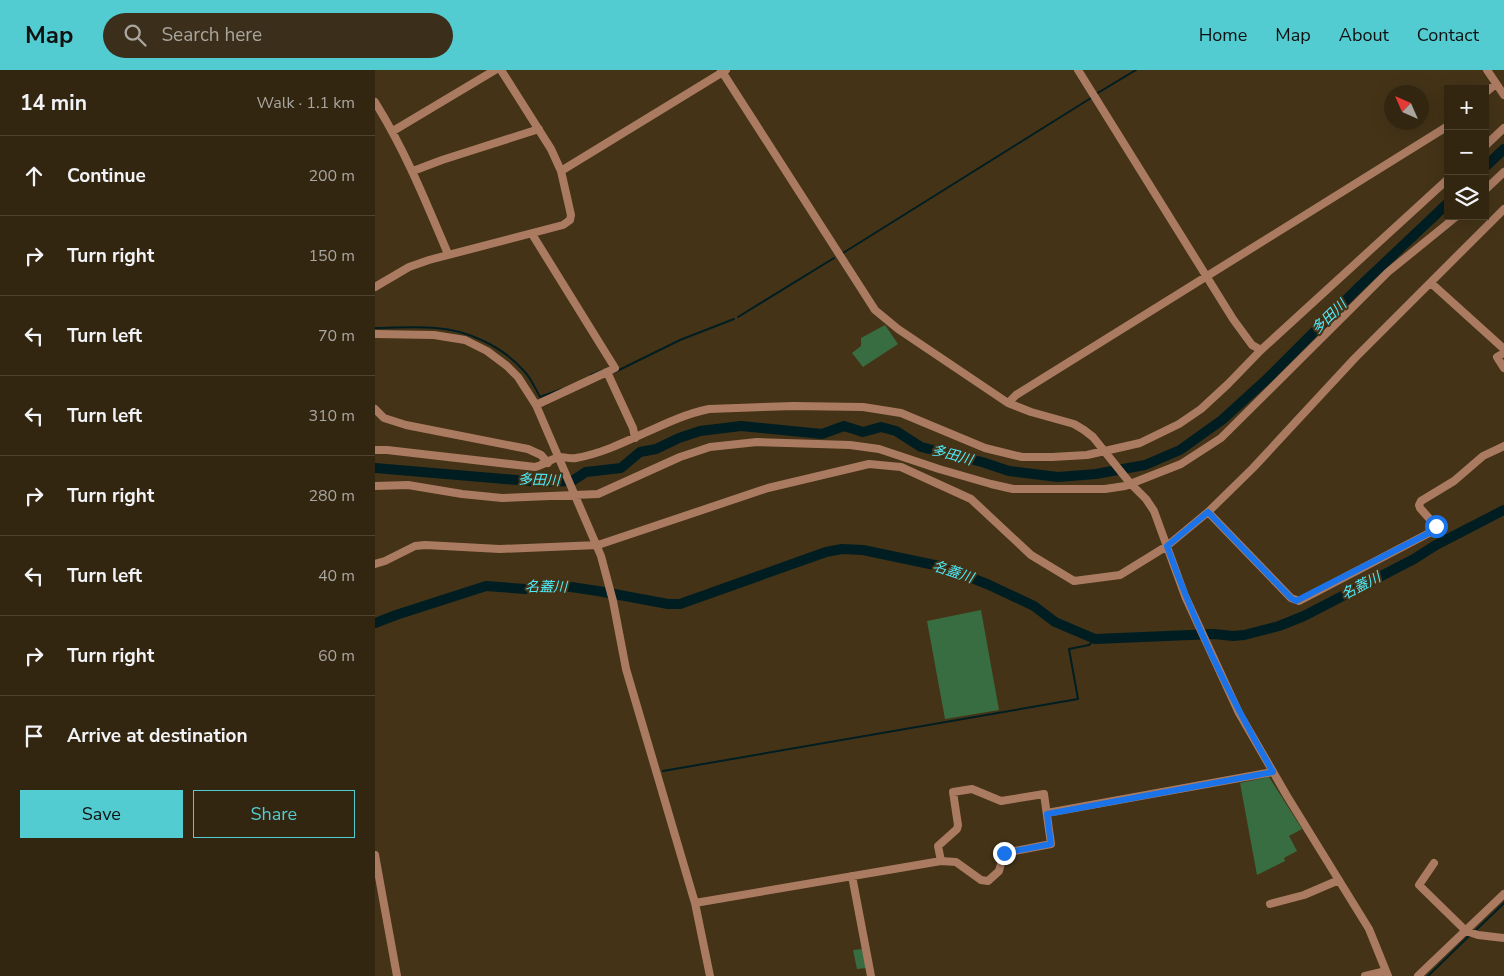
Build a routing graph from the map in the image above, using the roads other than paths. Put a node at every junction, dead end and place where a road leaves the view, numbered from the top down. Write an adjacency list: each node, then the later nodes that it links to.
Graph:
1 (495, 70): 13 (street)
2 (501, 70): 12 (street)
3 (1078, 70): 24 (street)
4 (1487, 70): 6 (street)
5 (723, 71): 16 (street); 33 (street)
6 (1496, 84): 7 (street); 8 (street)
7 (1489, 90)
8 (1504, 95)
9 (375, 102): 13 (street)
10 (1444, 128): 24 (street)
11 (1504, 128): 14 (street)
12 (539, 129): 15 (street); 16 (street)
13 (393, 131): 15 (street)
14 (1489, 142)
15 (413, 171): 23 (street)
16 (561, 171): 22 (street)
17 (1504, 172): 19 (street)
18 (1444, 183): 29 (street)
19 (1489, 186)
20 (1504, 209): 25 (street)
21 (1452, 220): 42 (street)
22 (532, 234): 23 (street); 32 (street)
23 (448, 254): 26 (street)
24 (1206, 276): 29 (street); 33 (street)
25 (1431, 283): 28 (street); 45 (street)
26 (375, 287)
27 (375, 334): 34 (street)
28 (1504, 349)
29 (1261, 350): 39 (street)
30 (1504, 353): 31 (street)
31 (1504, 368)
32 (607, 372): 34 (street); 36 (street)
33 (1008, 403): 39 (street)
34 (537, 405): 40 (street)
35 (375, 409): 41 (street)
36 (635, 438): 39 (street); 40 (street)
37 (1504, 446): 45 (street)
38 (375, 450): 41 (street)
39 (1106, 452): 42 (street)
40 (561, 460): 41 (street); 44 (street)
41 (548, 463)
42 (1129, 481): 44 (street); 47 (street)
43 (375, 486): 44 (street)
44 (575, 492): 46 (street)
45 (1208, 512): 47 (street)
46 (598, 546): 47 (street); 48 (street); 57 (street)
47 (1167, 546): 49 (street)
48 (375, 564)
49 (1273, 772): 50 (street); 55 (street)
50 (1047, 814): 52 (street); 52 (street)
51 (375, 855): 62 (street)
52 (941, 861): 54 (street)
53 (1434, 864): 59 (street)
54 (852, 876): 57 (street); 64 (street)
55 (1339, 880): 58 (street); 61 (street)
56 (1504, 894): 59 (street)
57 (695, 903): 63 (street)
58 (1270, 904)
59 (1467, 932): 60 (street); 66 (street)
60 (1504, 938)
61 (1387, 973): 65 (street)
62 (397, 976)
63 (710, 976)
64 (871, 976)
65 (1365, 976)
66 (1418, 976)

